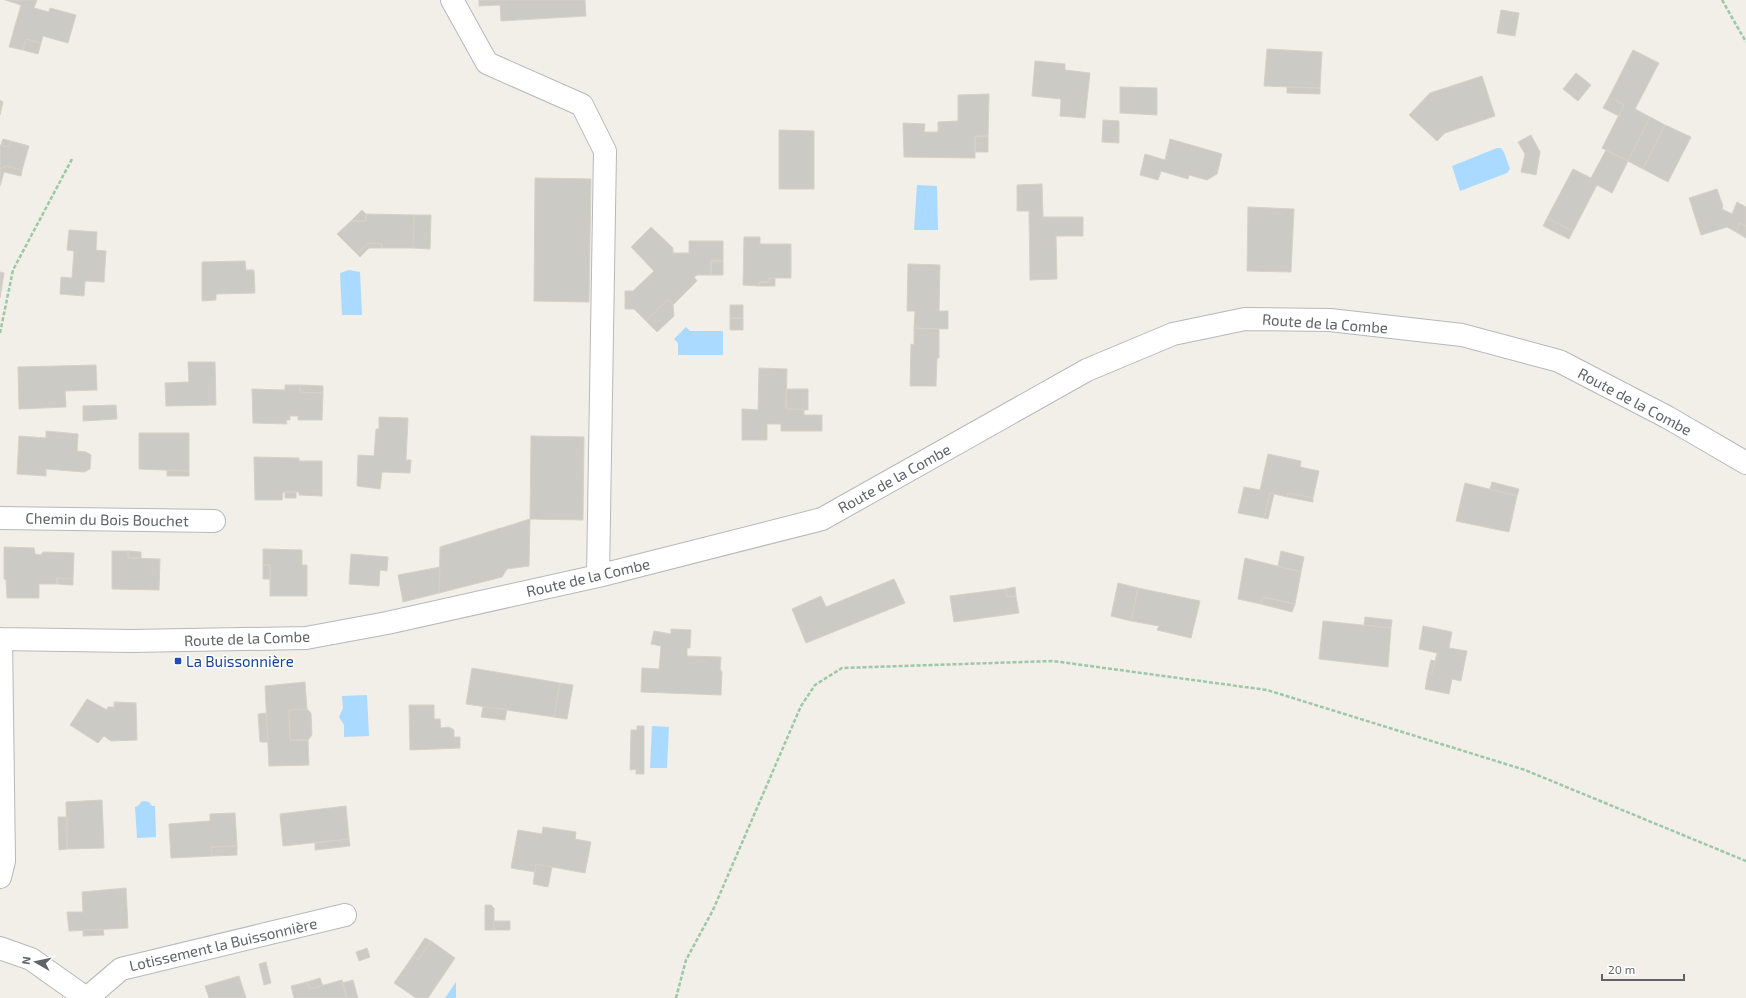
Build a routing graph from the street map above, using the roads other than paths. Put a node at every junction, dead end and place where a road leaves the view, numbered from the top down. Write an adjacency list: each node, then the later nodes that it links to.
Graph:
1 (452, 0): 5 (street)
2 (1746, 463): 5 (street, Route de la Combe)
3 (0, 518): 4 (street, Chemin du Bois Bouchet)
4 (214, 521)
5 (598, 576): 6 (street, Route de la Combe)
6 (0, 639): 7 (street)
7 (1, 797): 8 (street)
8 (0, 877)
9 (345, 915): 11 (street, Lotissement la Buissonnière)
10 (0, 948): 11 (street, Lotissement la Buissonnière)
11 (87, 998)

